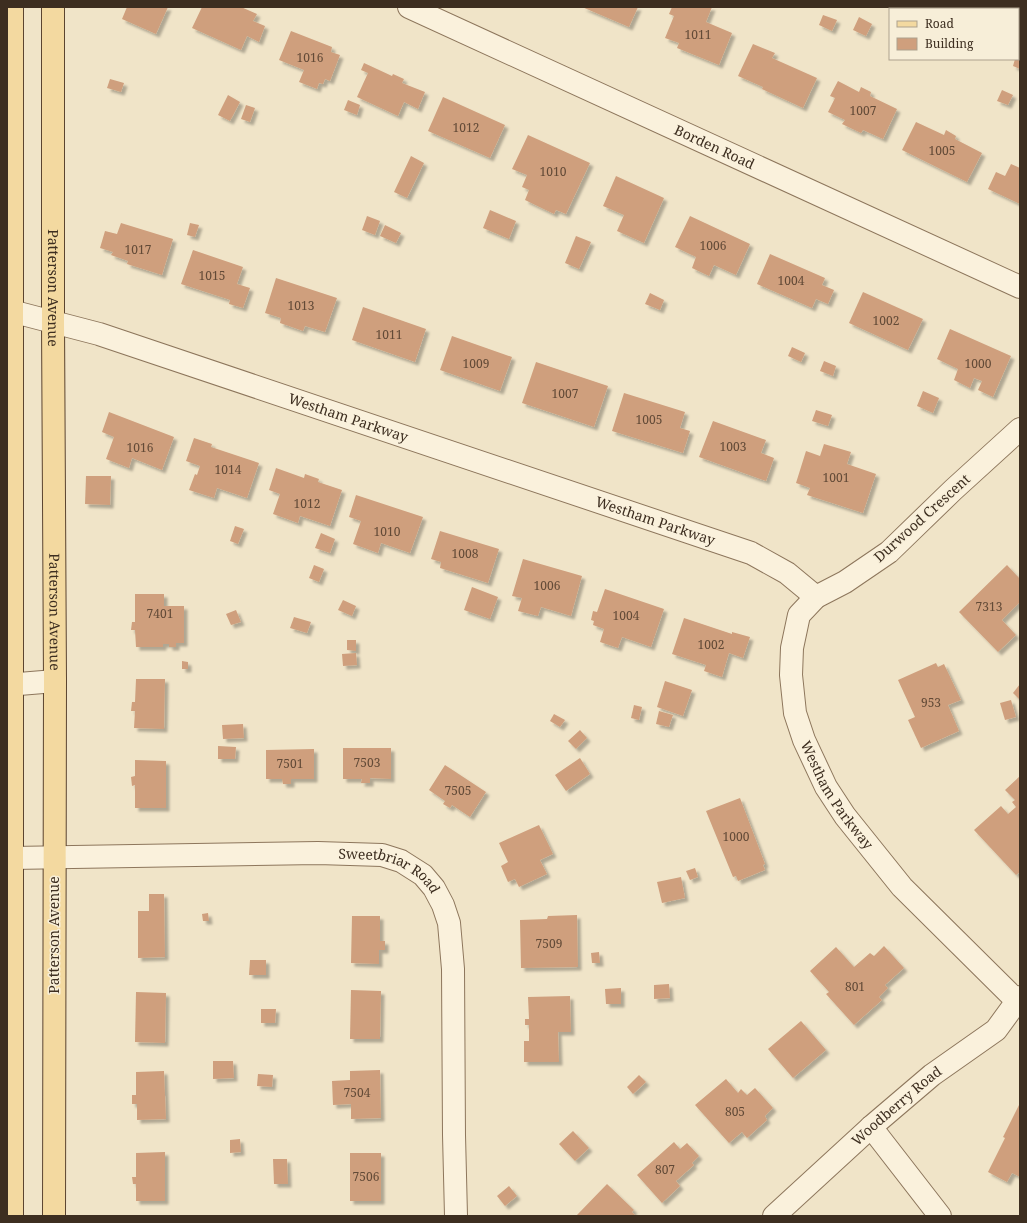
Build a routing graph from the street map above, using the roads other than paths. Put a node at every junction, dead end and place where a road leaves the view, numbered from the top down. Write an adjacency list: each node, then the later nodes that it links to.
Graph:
1 (12, 7): 5 (main road)
2 (53, 7): 6 (main road, Patterson Avenue)
3 (409, 7): 4 (street, Borden Road)
4 (1020, 286)
5 (10, 311): 6 (street, Westham Parkway); 10 (main road)
6 (53, 322): 8 (street, Westham Parkway); 9 (main road, Patterson Avenue)
7 (1020, 429): 8 (street, Durwood Crescent)
8 (816, 596): 13 (street, Westham Parkway)
9 (55, 681): 10 (street); 11 (main road, Patterson Avenue)
10 (10, 685): 12 (main road)
11 (54, 857): 12 (street, Sweetbriar Road); 16 (main road, Patterson Avenue); 17 (street, Sweetbriar Road)
12 (12, 858): 15 (main road)
13 (1019, 1001): 14 (street, Woodberry Road)
14 (871, 1127): 18 (street, Woodberry Road); 19 (street)
15 (12, 1216)
16 (54, 1216)
17 (456, 1216)
18 (774, 1216)
19 (940, 1216)

